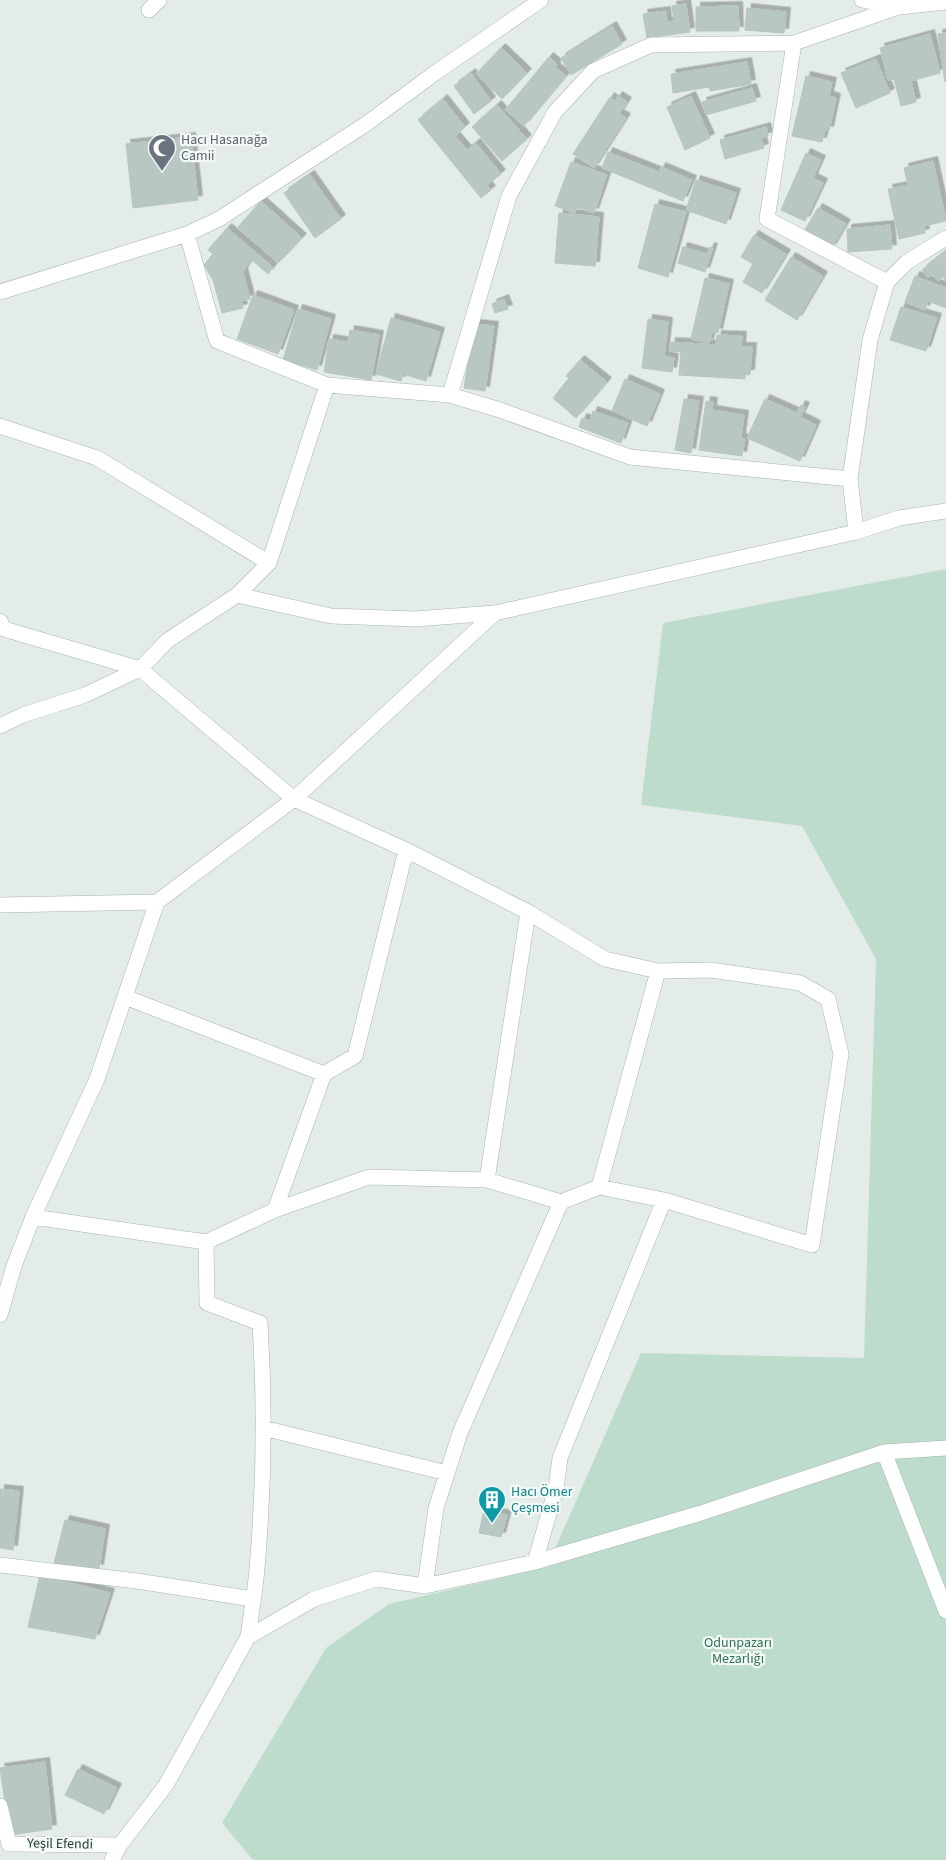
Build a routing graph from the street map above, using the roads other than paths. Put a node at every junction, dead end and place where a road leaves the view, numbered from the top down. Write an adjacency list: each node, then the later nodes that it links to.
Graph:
1 (541, 0): 6 (street)
2 (862, 0): 4 (street)
3 (946, 2): 4 (street)
4 (899, 7): 5 (street)
5 (794, 43): 8 (street); 11 (street)
6 (187, 234): 9 (street); 10 (street)
7 (946, 238): 8 (street)
8 (887, 282): 13 (street)
9 (0, 292)
10 (327, 385): 11 (street); 16 (street)
11 (450, 395): 13 (street)
12 (0, 426): 16 (street)
13 (850, 480): 15 (street)
14 (946, 511): 15 (street)
15 (856, 532): 18 (street)
16 (269, 563): 17 (street)
17 (237, 596): 18 (street); 20 (street)
18 (495, 613): 22 (street)
19 (0, 621): 20 (street)
20 (140, 669): 21 (street); 22 (street)
21 (0, 726)
22 (294, 799): 23 (street); 24 (street)
23 (406, 850): 26 (street); 29 (street)
24 (158, 902): 25 (street); 28 (street)
25 (0, 905)
26 (528, 912): 27 (street); 30 (street)
27 (658, 972): 31 (street); 32 (street)
28 (125, 997): 29 (street); 35 (street)
29 (324, 1074): 34 (street)
30 (487, 1180): 33 (street); 34 (street)
31 (599, 1187): 32 (street); 33 (street)
32 (664, 1200): 43 (street)
33 (561, 1202): 42 (street)
34 (275, 1210): 36 (street)
35 (33, 1217): 36 (street); 37 (street)
36 (206, 1242): 39 (street)
37 (7, 1266): 38 (street)
38 (0, 1316)
39 (263, 1428): 42 (street); 46 (street)
40 (946, 1448): 41 (street)
41 (884, 1452): 43 (street); 47 (street)
42 (447, 1473): 45 (street)
43 (535, 1562): 45 (street)
44 (0, 1565): 46 (street)
45 (425, 1586): 48 (street)
46 (253, 1599): 48 (street)
47 (946, 1611)
48 (248, 1637): 51 (street)
49 (0, 1806): 50 (street, Yeşil Efendi)
50 (4, 1843): 51 (street, Yeşil Efendi)
51 (120, 1845): 52 (street)
52 (112, 1860)

